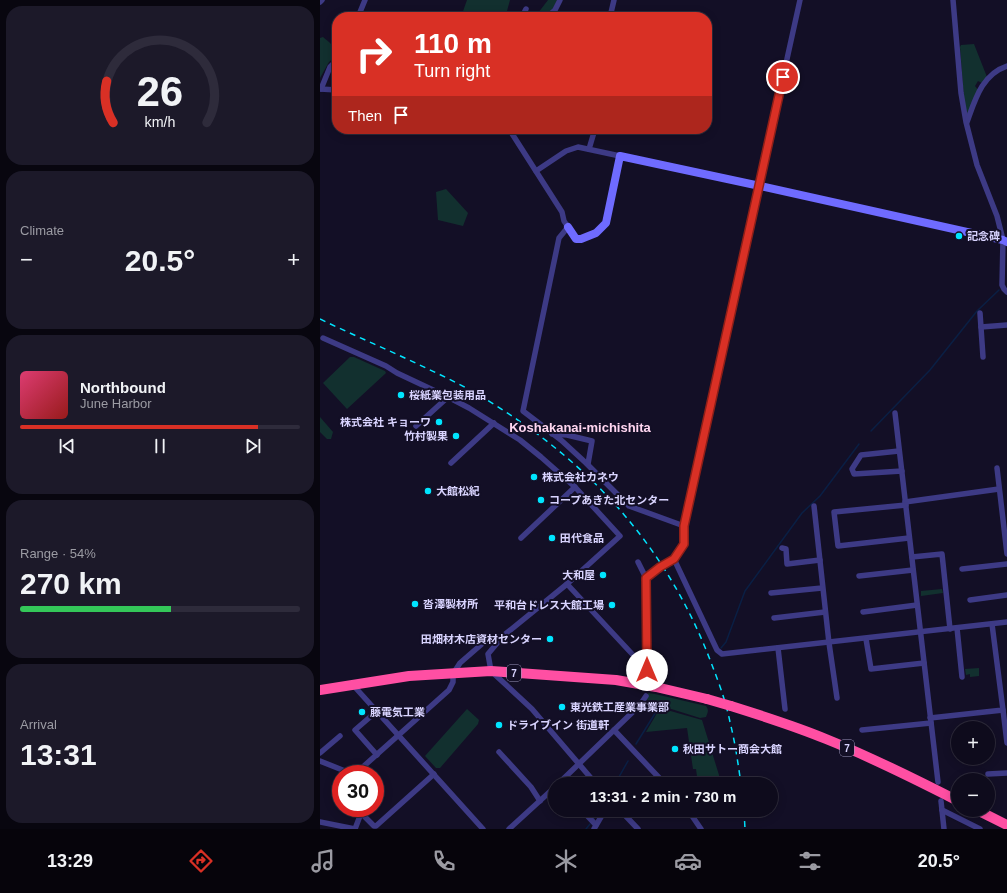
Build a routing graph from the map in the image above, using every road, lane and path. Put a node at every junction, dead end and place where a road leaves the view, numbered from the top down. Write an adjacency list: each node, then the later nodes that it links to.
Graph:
1 (365, 0): 7 (street)
2 (560, 0): 9 (street)
3 (614, 0): 10 (street)
4 (800, 0): 21 (street)
5 (953, 0): 15 (street)
6 (526, 9): 8 (street)
7 (360, 12)
8 (524, 12)
9 (553, 12)
10 (611, 12)
11 (332, 65): 13 (street)
12 (1007, 66): 15 (street)
13 (320, 89): 14 (street)
14 (332, 90)
15 (966, 122): 23 (street)
16 (512, 134): 20 (street)
17 (594, 134): 18 (street)
18 (589, 149): 19 (street); 20 (street)
19 (620, 156): 21 (street); 22 (street)
20 (536, 171): 22 (street)
21 (760, 186): 23 (street); 45 (street)
22 (568, 227): 35 (street)
23 (1005, 241): 24 (street)
24 (1005, 283): 25 (street)
25 (1007, 292)
26 (980, 314): 28 (street)
27 (1007, 325): 28 (street)
28 (981, 327): 30 (street)
29 (323, 338): 31 (street)
30 (983, 358)
31 (448, 397): 33 (street); 34 (street)
32 (895, 413): 36 (street)
33 (494, 423): 37 (street); 41 (street)
34 (416, 426)
35 (552, 434): 38 (street); 38 (street)
36 (899, 451): 40 (street); 40 (street)
37 (451, 463)
38 (588, 464): 45 (street)
39 (997, 468): 42 (street)
40 (902, 471): 43 (street)
41 (575, 487): 46 (street); 59 (street)
42 (999, 489): 43 (street); 49 (street)
43 (905, 504): 47 (street); 47 (street)
44 (814, 506): 52 (street)
45 (684, 526): 51 (street)
46 (521, 538)
47 (909, 538): 50 (street)
48 (782, 548): 52 (street)
49 (1007, 554)
50 (912, 557): 56 (street); 71 (street)
51 (674, 559): 58 (street); 76 (street)
52 (820, 560): 60 (street)
53 (638, 562): 58 (street)
54 (1007, 564): 55 (street)
55 (962, 569)
56 (913, 570): 57 (street); 64 (street)
57 (859, 576)
58 (646, 578): 59 (street)
59 (567, 584): 73 (street)
60 (822, 588): 61 (street); 65 (street)
61 (771, 593)
62 (1007, 595): 63 (street)
63 (970, 600)
64 (917, 605): 66 (street); 72 (street)
65 (825, 612): 67 (street); 75 (street)
66 (863, 612)
67 (774, 618)
68 (1007, 622): 69 (street)
69 (992, 624): 70 (street); 86 (street)
70 (957, 628): 71 (street); 80 (street)
71 (950, 629): 72 (street)
72 (921, 633): 74 (street); 77 (street)
73 (503, 636): 78 (street); 79 (street)
74 (866, 639): 75 (street); 77 (street)
75 (828, 643): 76 (street); 84 (street)
76 (778, 648): 85 (street)
77 (924, 663): 88 (street)
78 (491, 671): 79 (highway, 7); 98 (street); 109 (highway, 7, bridge)
79 (453, 674): 81 (highway, 7); 91 (street)
80 (962, 677)
81 (353, 685): 82 (highway, 7); 87 (street)
82 (320, 690)
83 (646, 696): 89 (street)
84 (836, 698)
85 (785, 709)
86 (1003, 710): 88 (street); 93 (street)
87 (377, 711): 91 (street); 96 (street)
88 (930, 721): 90 (street); 107 (street)
89 (614, 730): 98 (street); 106 (street)
90 (862, 730)
91 (399, 735): 96 (street); 102 (street)
92 (340, 736): 95 (street)
93 (1007, 743)
94 (499, 752): 110 (street)
95 (320, 753)
96 (376, 755): 100 (street)
97 (320, 761): 99 (street)
98 (580, 764): 104 (street); 105 (street)
99 (332, 765)
100 (365, 765)
101 (1007, 773): 103 (street)
102 (434, 774): 114 (street); 124 (street)
103 (995, 774)
104 (566, 777)
105 (590, 777)
106 (658, 777)
107 (938, 782)
108 (548, 794): 110 (street)
109 (951, 798)
110 (540, 801): 125 (street)
111 (941, 801): 112 (street)
112 (942, 810): 128 (street); 129 (street)
113 (359, 817): 123 (street)
114 (367, 817)
115 (587, 817): 122 (street)
116 (601, 817): 122 (street)
117 (627, 817): 126 (street)
118 (693, 817): 127 (street)
119 (991, 817): 121 (highway)
120 (320, 822): 123 (street)
121 (1007, 825)
122 (595, 827)
123 (355, 829)
124 (483, 829)
125 (509, 829)
126 (638, 829)
127 (701, 829)
128 (944, 829)
129 (980, 829)

